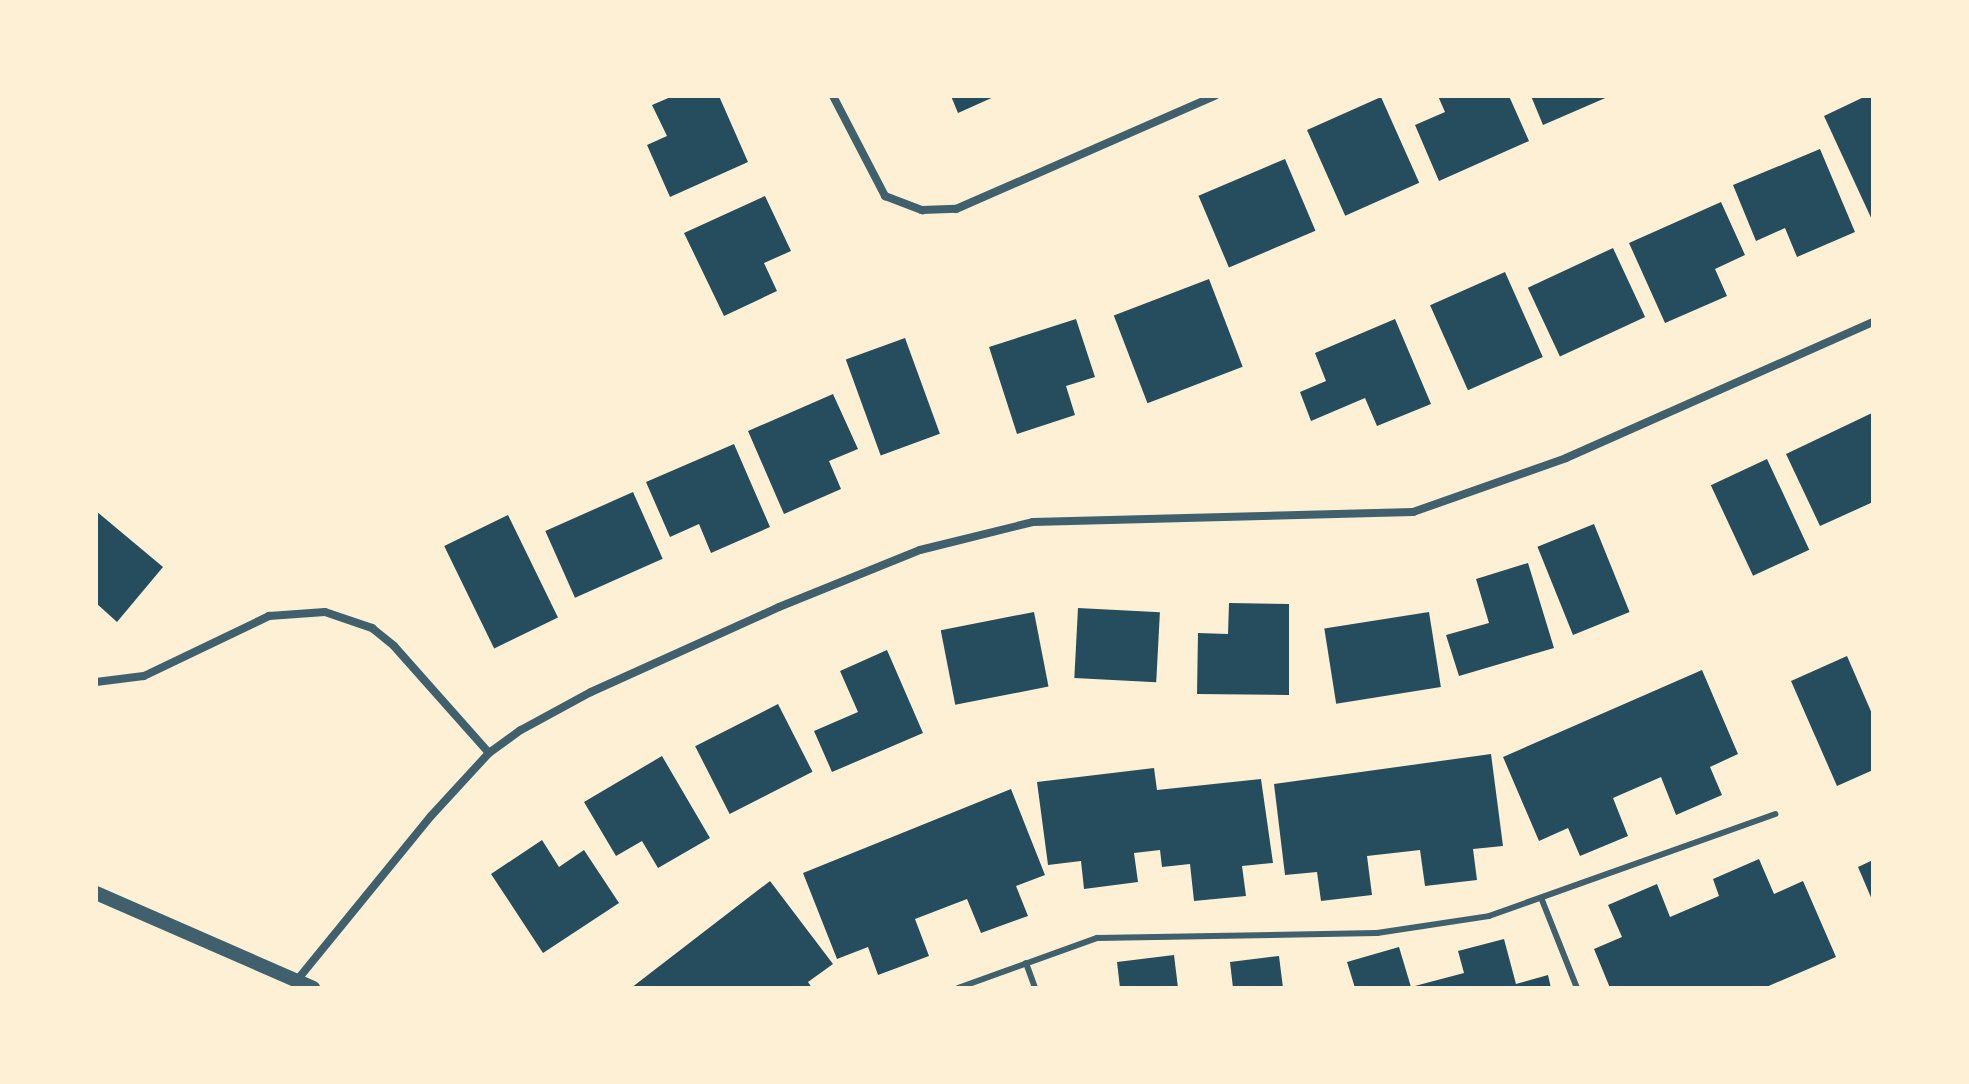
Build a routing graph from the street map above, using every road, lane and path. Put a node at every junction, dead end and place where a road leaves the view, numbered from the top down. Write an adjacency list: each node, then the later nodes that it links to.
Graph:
1 (833, 96): 2 (street)
2 (1215, 96)
3 (1873, 322): 5 (street)
4 (96, 682): 5 (street)
5 (489, 753): 10 (street)
6 (1775, 814): 8 (lane)
7 (96, 893): 10 (street)
8 (1542, 900): 9 (lane); 14 (lane)
9 (1026, 963): 12 (lane); 13 (lane)
10 (298, 979): 11 (street)
11 (313, 988)
12 (958, 988)
13 (1035, 988)
14 (1577, 988)

